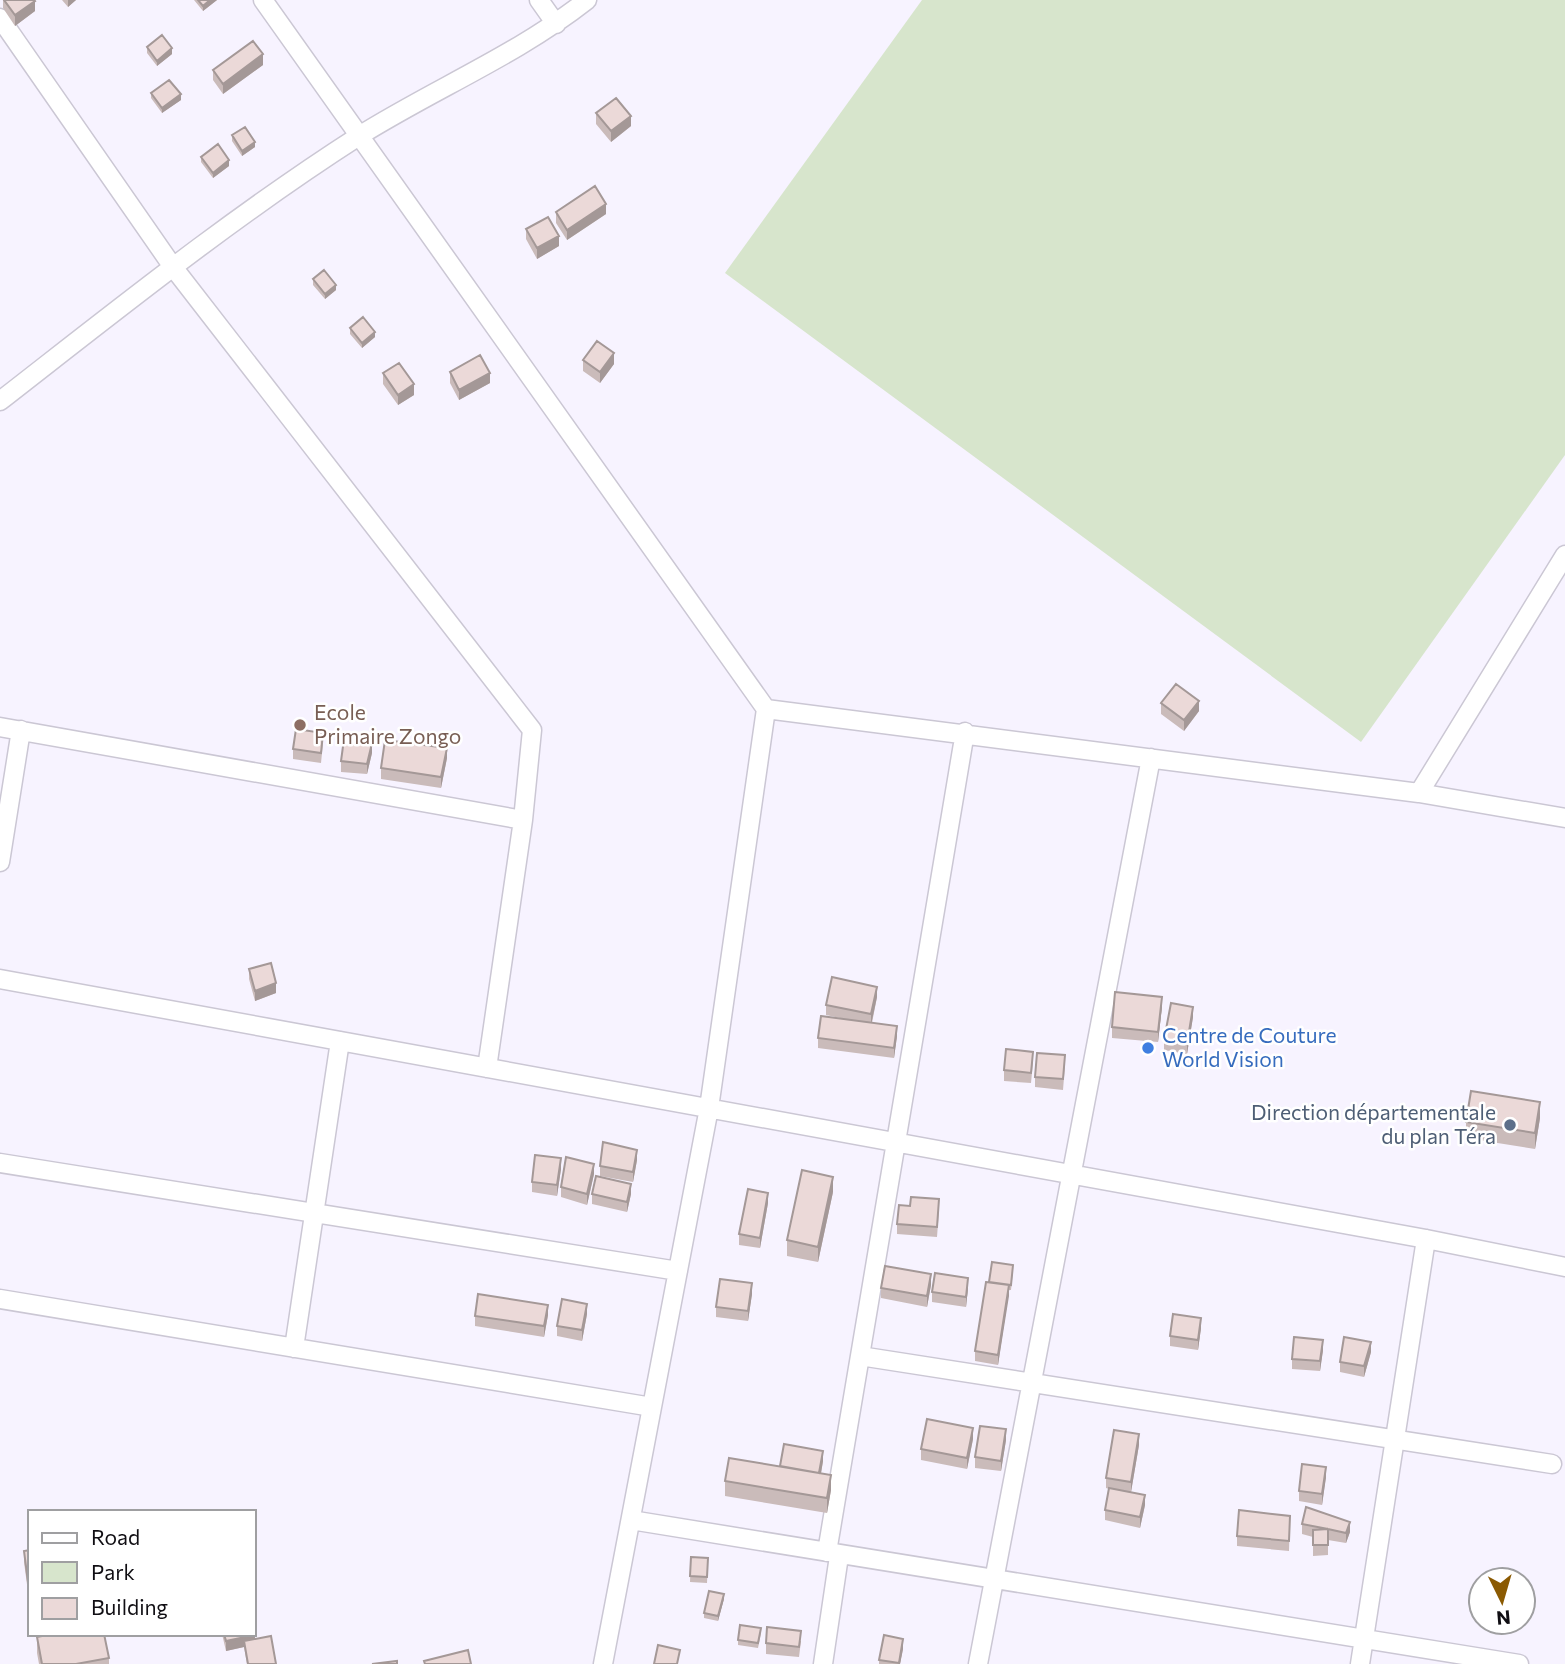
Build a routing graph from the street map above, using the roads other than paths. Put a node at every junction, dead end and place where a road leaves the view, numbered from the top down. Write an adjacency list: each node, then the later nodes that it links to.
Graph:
1 (263, 0): 6 (street)
2 (539, 0): 5 (street)
3 (587, 0): 5 (street)
4 (0, 18): 7 (street)
5 (556, 24): 6 (street)
6 (359, 136): 7 (street); 10 (street)
7 (173, 267): 8 (street); 17 (street)
8 (0, 401)
9 (1565, 555): 15 (street)
10 (766, 709): 13 (street); 22 (street)
11 (0, 727): 12 (street)
12 (21, 730): 17 (street); 18 (street)
13 (965, 732): 14 (street); 23 (street)
14 (1152, 758): 15 (street); 25 (street)
15 (1419, 793): 16 (street)
16 (1565, 818)
17 (523, 820): 21 (street)
18 (0, 862)
19 (0, 979): 20 (street)
20 (340, 1041): 21 (street); 26 (street)
21 (487, 1068): 22 (street)
22 (709, 1108): 23 (street); 29 (street)
23 (896, 1143): 25 (street); 32 (street)
24 (0, 1163): 26 (street)
25 (1071, 1174): 27 (street); 33 (street)
26 (314, 1213): 29 (street); 31 (street)
27 (1426, 1238): 28 (street); 35 (street)
28 (1565, 1267)
29 (678, 1271): 34 (street)
30 (0, 1299): 31 (street)
31 (294, 1348): 34 (street)
32 (860, 1356): 33 (street); 38 (street)
33 (1032, 1381): 35 (street); 39 (street)
34 (652, 1407): 37 (street)
35 (1395, 1440): 36 (street); 40 (street)
36 (1552, 1464)
37 (631, 1520): 38 (street); 41 (street)
38 (833, 1554): 39 (street); 42 (street)
39 (995, 1579): 40 (street); 43 (street)
40 (1364, 1639): 44 (street); 45 (street)
41 (603, 1664)
42 (823, 1664)
43 (978, 1664)
44 (1360, 1664)
45 (1520, 1664)

